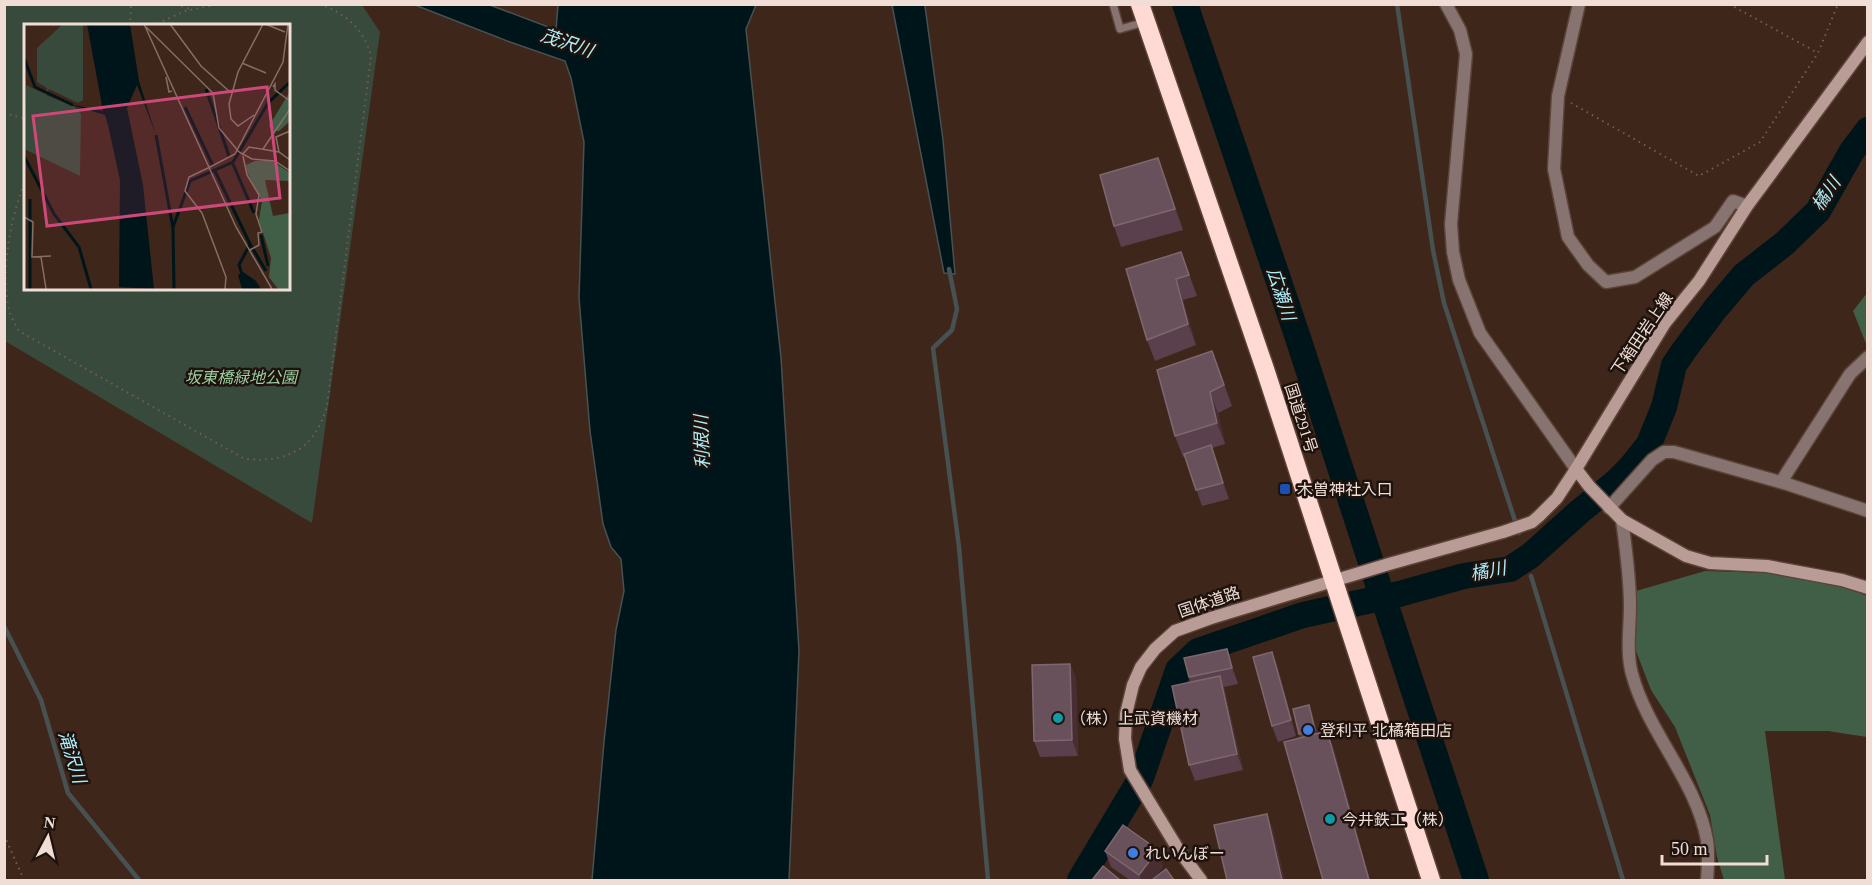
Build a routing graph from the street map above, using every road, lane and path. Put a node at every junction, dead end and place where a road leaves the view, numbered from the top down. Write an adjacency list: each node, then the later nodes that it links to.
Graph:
1 (131, 4): 12 (path)
2 (176, 4): 10 (path)
3 (219, 4): 10 (path)
4 (320, 4): 19 (path)
5 (1113, 4): 11 (lane)
6 (1446, 4): 22 (street)
7 (1579, 4): 16 (street)
8 (1729, 4): 15 (path)
9 (1838, 4): 15 (path)
10 (193, 10): 13 (path)
11 (1143, 13): 28 (highway, 国道291号)
12 (130, 24)
13 (156, 24)
14 (1868, 42): 20 (main road, 下箱田岩上線)
15 (1818, 53): 16 (path)
16 (1558, 96): 20 (street)
17 (4, 113): 18 (path)
18 (24, 118)
19 (24, 183)
20 (1747, 206): 22 (main road, 下箱田岩上線)
21 (1868, 357): 23 (street)
22 (1576, 469): 24 (main road); 28 (main road, 下箱田岩上線)
23 (1781, 482): 24 (street); 25 (street)
24 (1607, 506): 26 (main road)
25 (1868, 511)
26 (1622, 520): 27 (main road); 33 (street)
27 (1868, 588)
28 (1336, 589): 31 (main road, 国体道路); 32 (highway, 国道291号)
29 (4, 835): 30 (path)
30 (24, 880)
31 (1201, 880)
32 (1431, 880)
33 (1707, 880)

